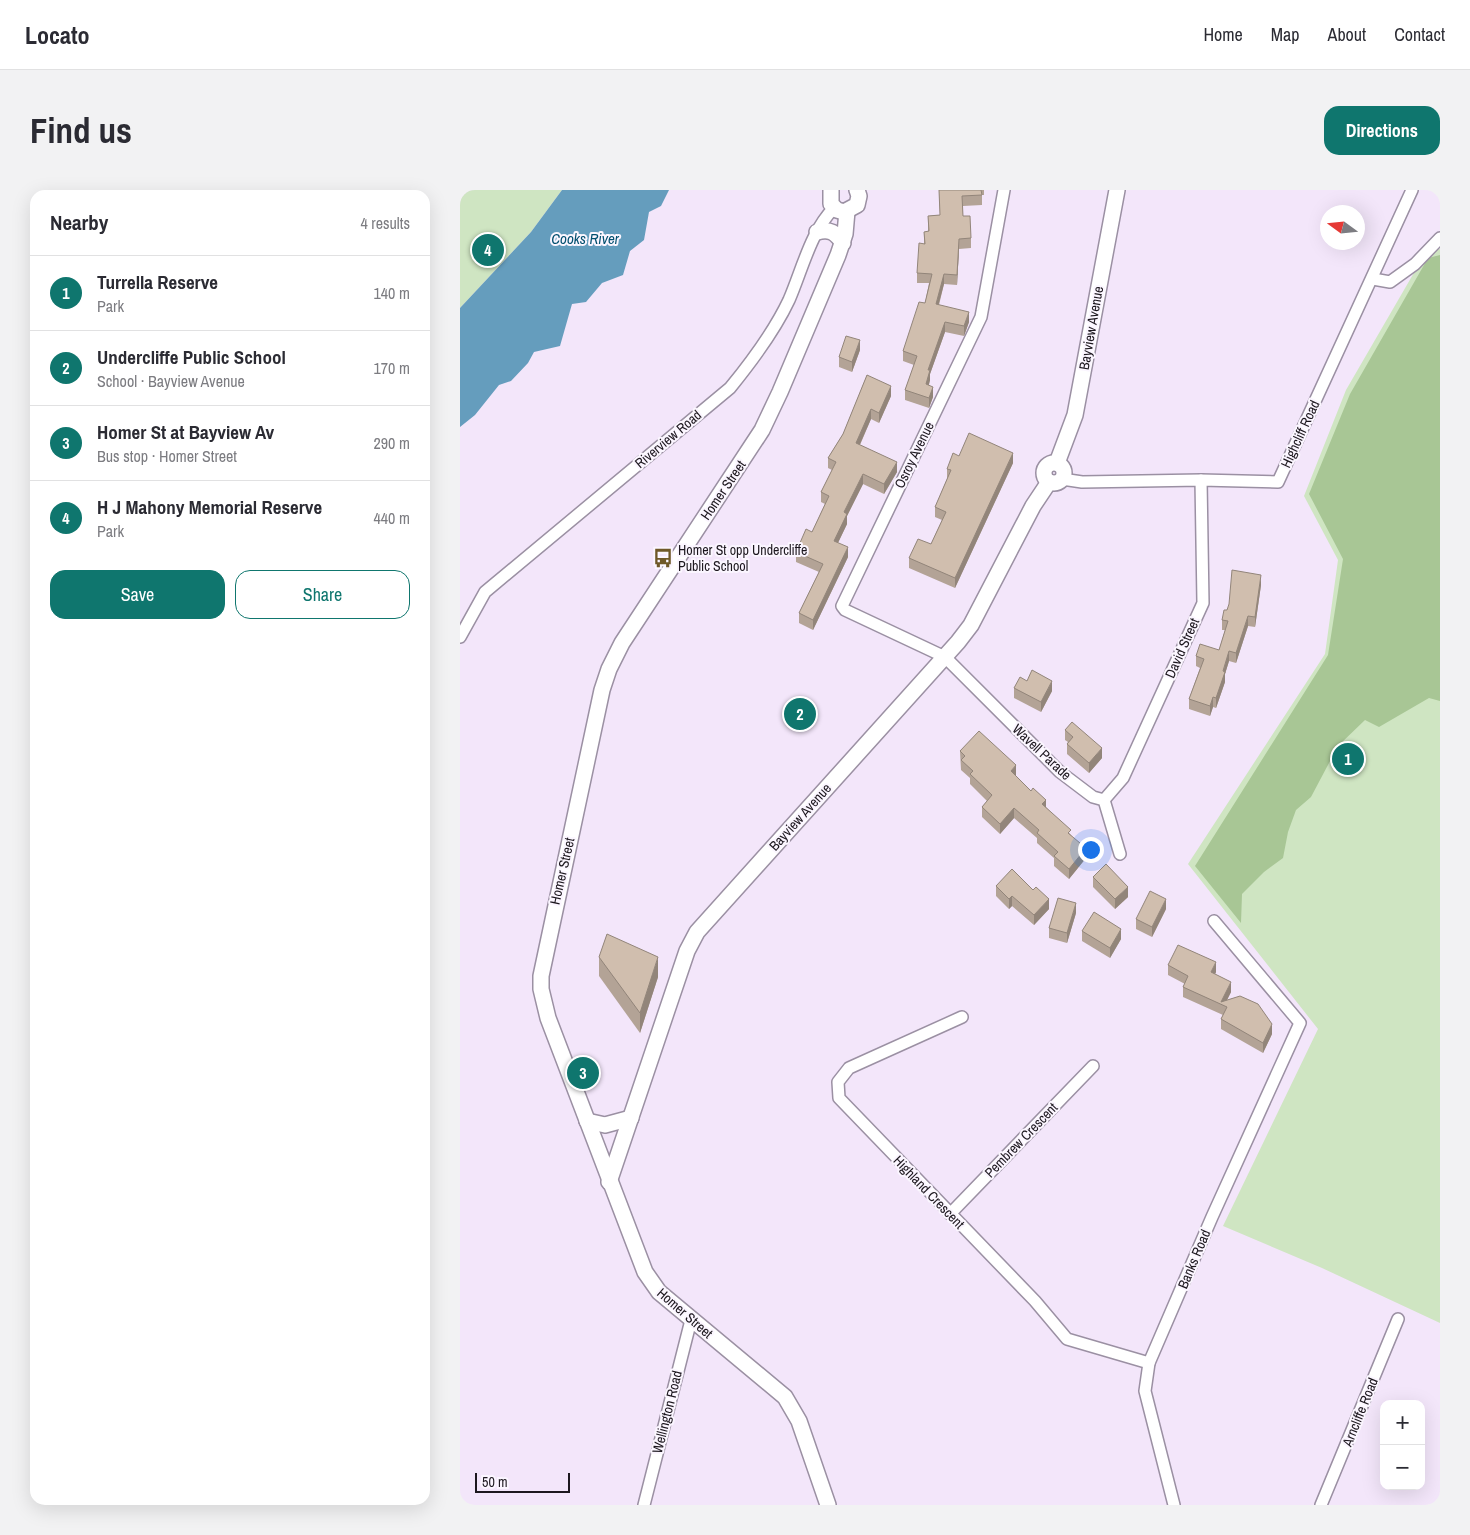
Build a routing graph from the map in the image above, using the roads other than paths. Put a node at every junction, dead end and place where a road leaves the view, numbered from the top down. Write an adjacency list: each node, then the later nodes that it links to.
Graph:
1 (830, 190): 6 (main road)
2 (858, 190): 6 (main road)
3 (1004, 190): 14 (street, Osroy Avenue)
4 (1117, 190): 11 (main road, Bayview Avenue)
5 (1412, 190): 10 (street, Highcliff Road)
6 (841, 209): 7 (street, Riverview Road); 9 (main road, Homer Street)
7 (818, 232): 9 (main road); 13 (street, Riverview Road)
8 (1440, 238): 10 (street)
9 (843, 243): 21 (main road, Homer Street)
10 (1373, 279): 12 (street, Highcliff Road)
11 (1055, 480): 12 (street, Highcliff Road); 14 (main road, Bayview Avenue)
12 (1201, 480): 15 (street, David Street)
13 (460, 637)
14 (945, 657): 15 (street, Wavell Parade); 20 (main road, Bayview Avenue)
15 (1104, 800): 16 (street)
16 (1120, 854)
17 (1214, 921): 26 (street, Banks Road)
18 (962, 1016): 23 (street, Highland Crescent)
19 (1092, 1066): 23 (street, Pembrew Crescent)
20 (631, 1118): 21 (main road); 22 (main road, Bayview Avenue)
21 (587, 1122): 22 (main road, Homer Street)
22 (609, 1182): 25 (main road, Homer Street)
23 (950, 1214): 26 (street, Highland Crescent)
24 (1398, 1319): 30 (street, Arncliffe Road)
25 (691, 1320): 27 (street, Wellington Road); 28 (main road, Homer Street)
26 (1149, 1364): 29 (street, Banks Road)
27 (644, 1505)
28 (828, 1505)
29 (1174, 1505)
30 (1321, 1505)

